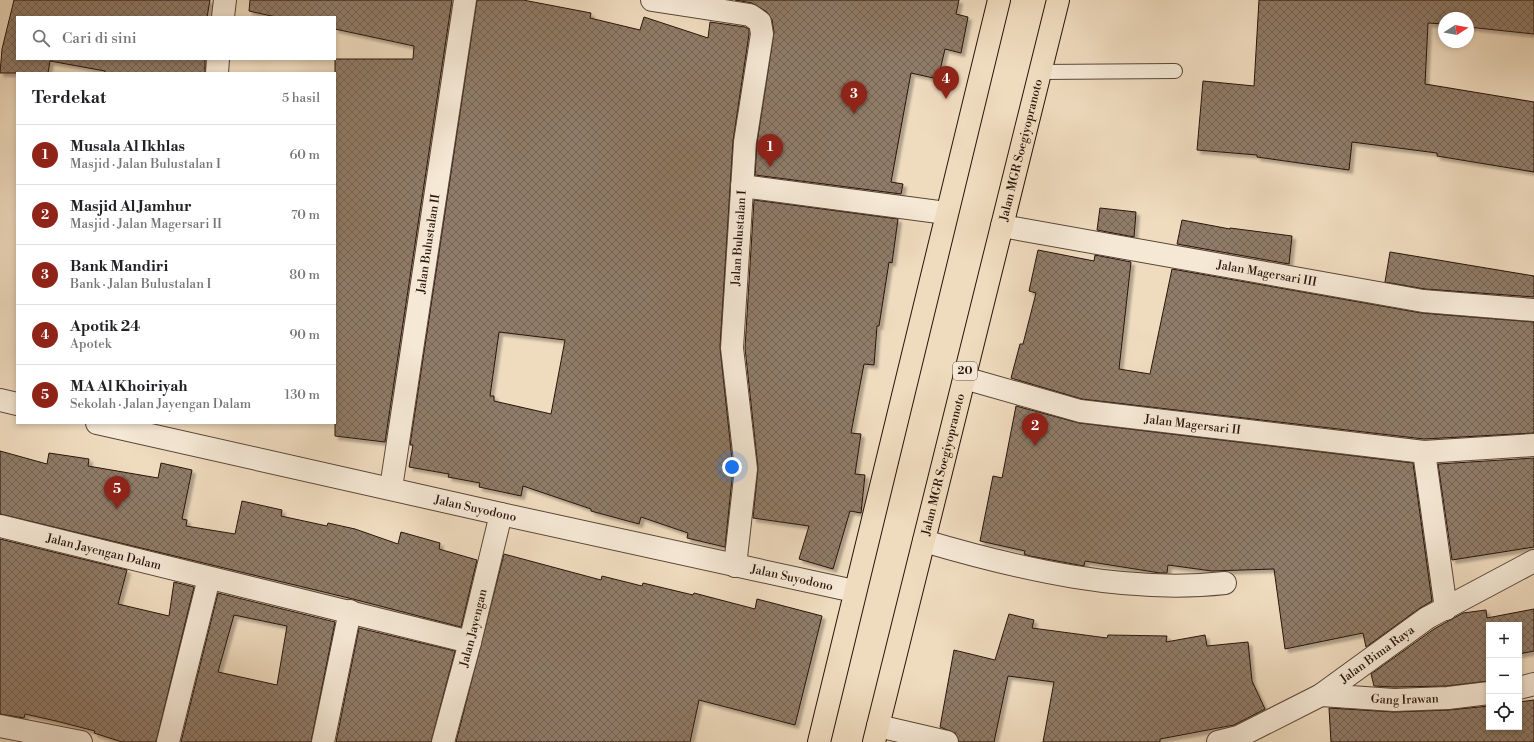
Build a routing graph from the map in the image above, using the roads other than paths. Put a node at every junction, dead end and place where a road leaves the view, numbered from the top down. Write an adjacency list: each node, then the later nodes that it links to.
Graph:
1 (225, 0): 6 (street)
2 (465, 0): 22 (street, Jalan Bulustalan II)
3 (652, 0): 11 (street, Jalan Bulustalan I)
4 (999, 0): 12 (highway)
5 (1058, 0): 10 (highway, Jalan MGR Soegiyopranoto / 20)
6 (223, 16)
7 (218, 60): 9 (street)
8 (1175, 71): 10 (lane)
9 (217, 72)
10 (1040, 72): 13 (highway, Jalan MGR Soegiyopranoto / 20)
11 (742, 186): 12 (street); 27 (street, Jalan Bulustalan I)
12 (946, 213): 30 (highway)
13 (1002, 226): 14 (street, Jalan Magersari III); 15 (highway, Jalan MGR Soegiyopranoto / 20)
14 (1534, 310)
15 (964, 378): 21 (street, Jalan Magersari II); 25 (highway, Jalan MGR Soegiyopranoto / 20)
16 (0, 400): 17 (street)
17 (16, 404)
18 (105, 424): 19 (street, Jalan Suyodono)
19 (155, 430): 22 (street, Jalan Suyodono)
20 (1534, 445): 21 (street, Jalan Magersari II)
21 (1424, 452): 31 (street)
22 (391, 488): 23 (street, Jalan Suyodono)
23 (502, 514): 27 (street, Jalan Suyodono); 33 (street, Jalan Jayengan)
24 (0, 526): 28 (street, Jalan Jayengan Dalam)
25 (924, 540): 29 (street); 39 (highway, Jalan MGR Soegiyopranoto / 20)
26 (1534, 561): 31 (street, Jalan Bima Raya)
27 (735, 566): 30 (street, Jalan Suyodono)
28 (207, 582): 32 (street, Jalan Jayengan Dalam); 42 (street)
29 (1225, 583)
30 (854, 591): 45 (highway)
31 (1446, 609): 37 (street, Jalan Bima Raya)
32 (350, 614): 33 (street, Jalan Jayengan Dalam); 43 (street)
33 (470, 642): 44 (street, Jalan Jayengan)
34 (1534, 684): 35 (street)
35 (1522, 687)
36 (1486, 693): 37 (street, Gang Irawan)
37 (1321, 695): 47 (street, Jalan Bima Raya)
38 (0, 726): 40 (street)
39 (876, 734): 46 (street)
40 (26, 736): 41 (street)
41 (81, 742)
42 (168, 742)
43 (323, 742)
44 (443, 742)
45 (819, 742)
46 (947, 742)
47 (1218, 742)

